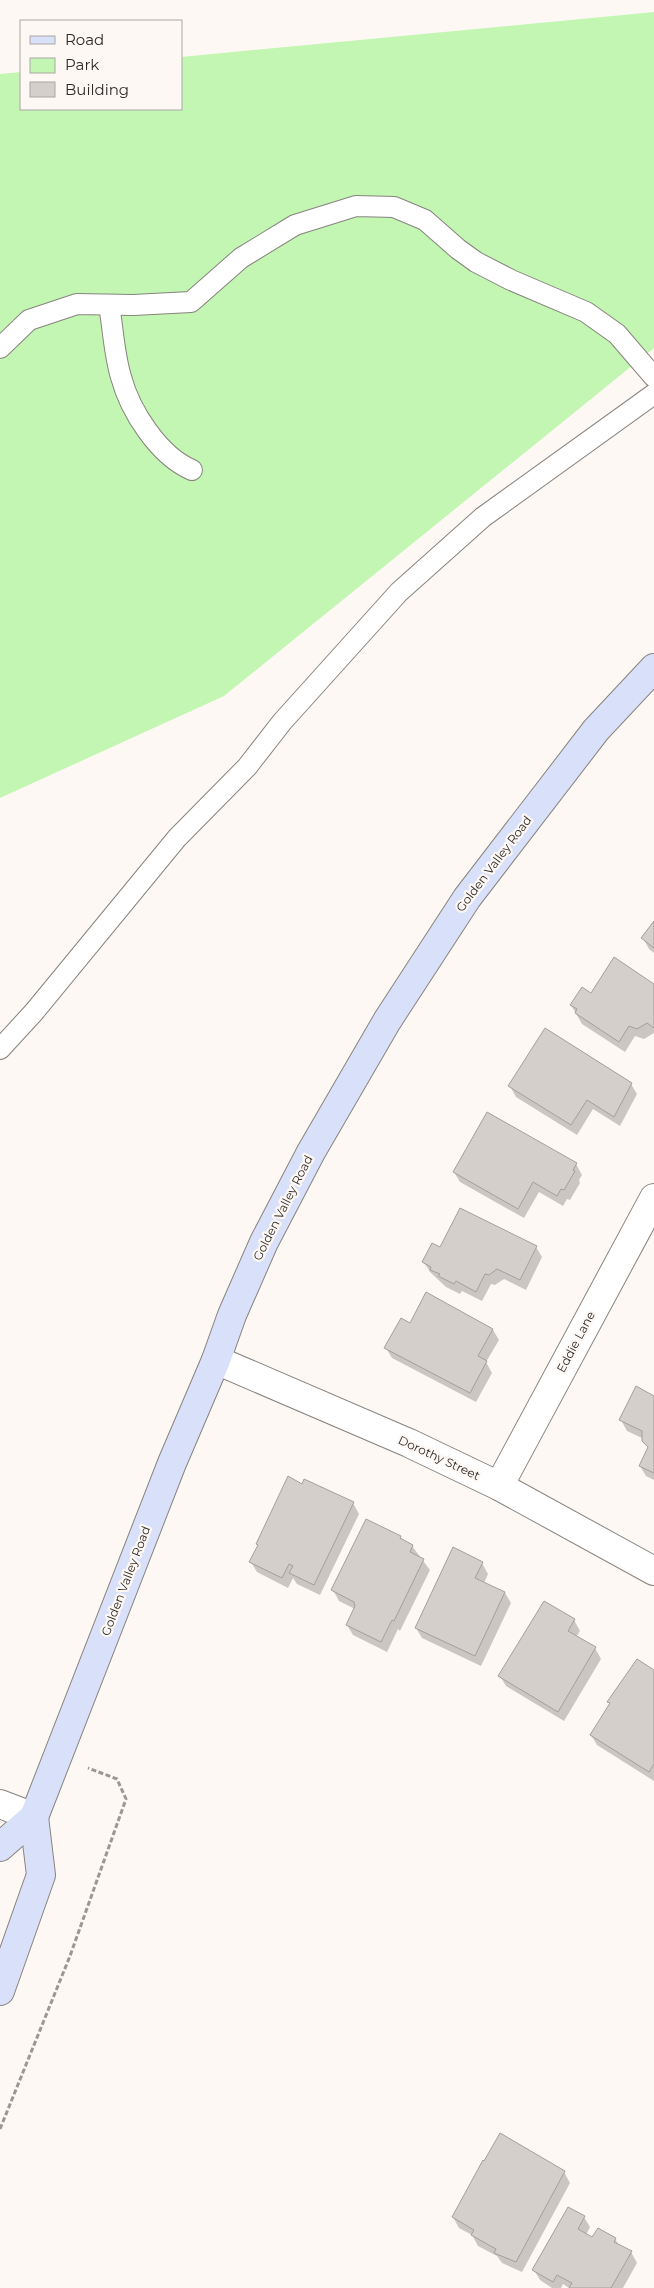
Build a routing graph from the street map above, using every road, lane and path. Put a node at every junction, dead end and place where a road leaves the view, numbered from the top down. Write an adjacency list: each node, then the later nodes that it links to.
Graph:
1 (109, 305): 2 (lane); 3 (lane); 5 (lane)
2 (0, 348)
3 (654, 377)
4 (654, 394): 7 (lane)
5 (192, 470)
6 (654, 668): 9 (main road, Golden Valley Road)
7 (0, 1049)
8 (654, 1198): 10 (street, Eddie Lane)
9 (216, 1360): 10 (street, Dorothy Street); 12 (main road, Golden Valley Road)
10 (499, 1486): 11 (street, Dorothy Street)
11 (654, 1572)
12 (58, 1756): 14 (main road, Golden Valley Road); 17 (path)
13 (0, 1804): 14 (street)
14 (34, 1817): 15 (main road, Golden Valley Road); 16 (main road, Golden Valley Road)
15 (0, 1847)
16 (0, 1991)
17 (0, 2129)

